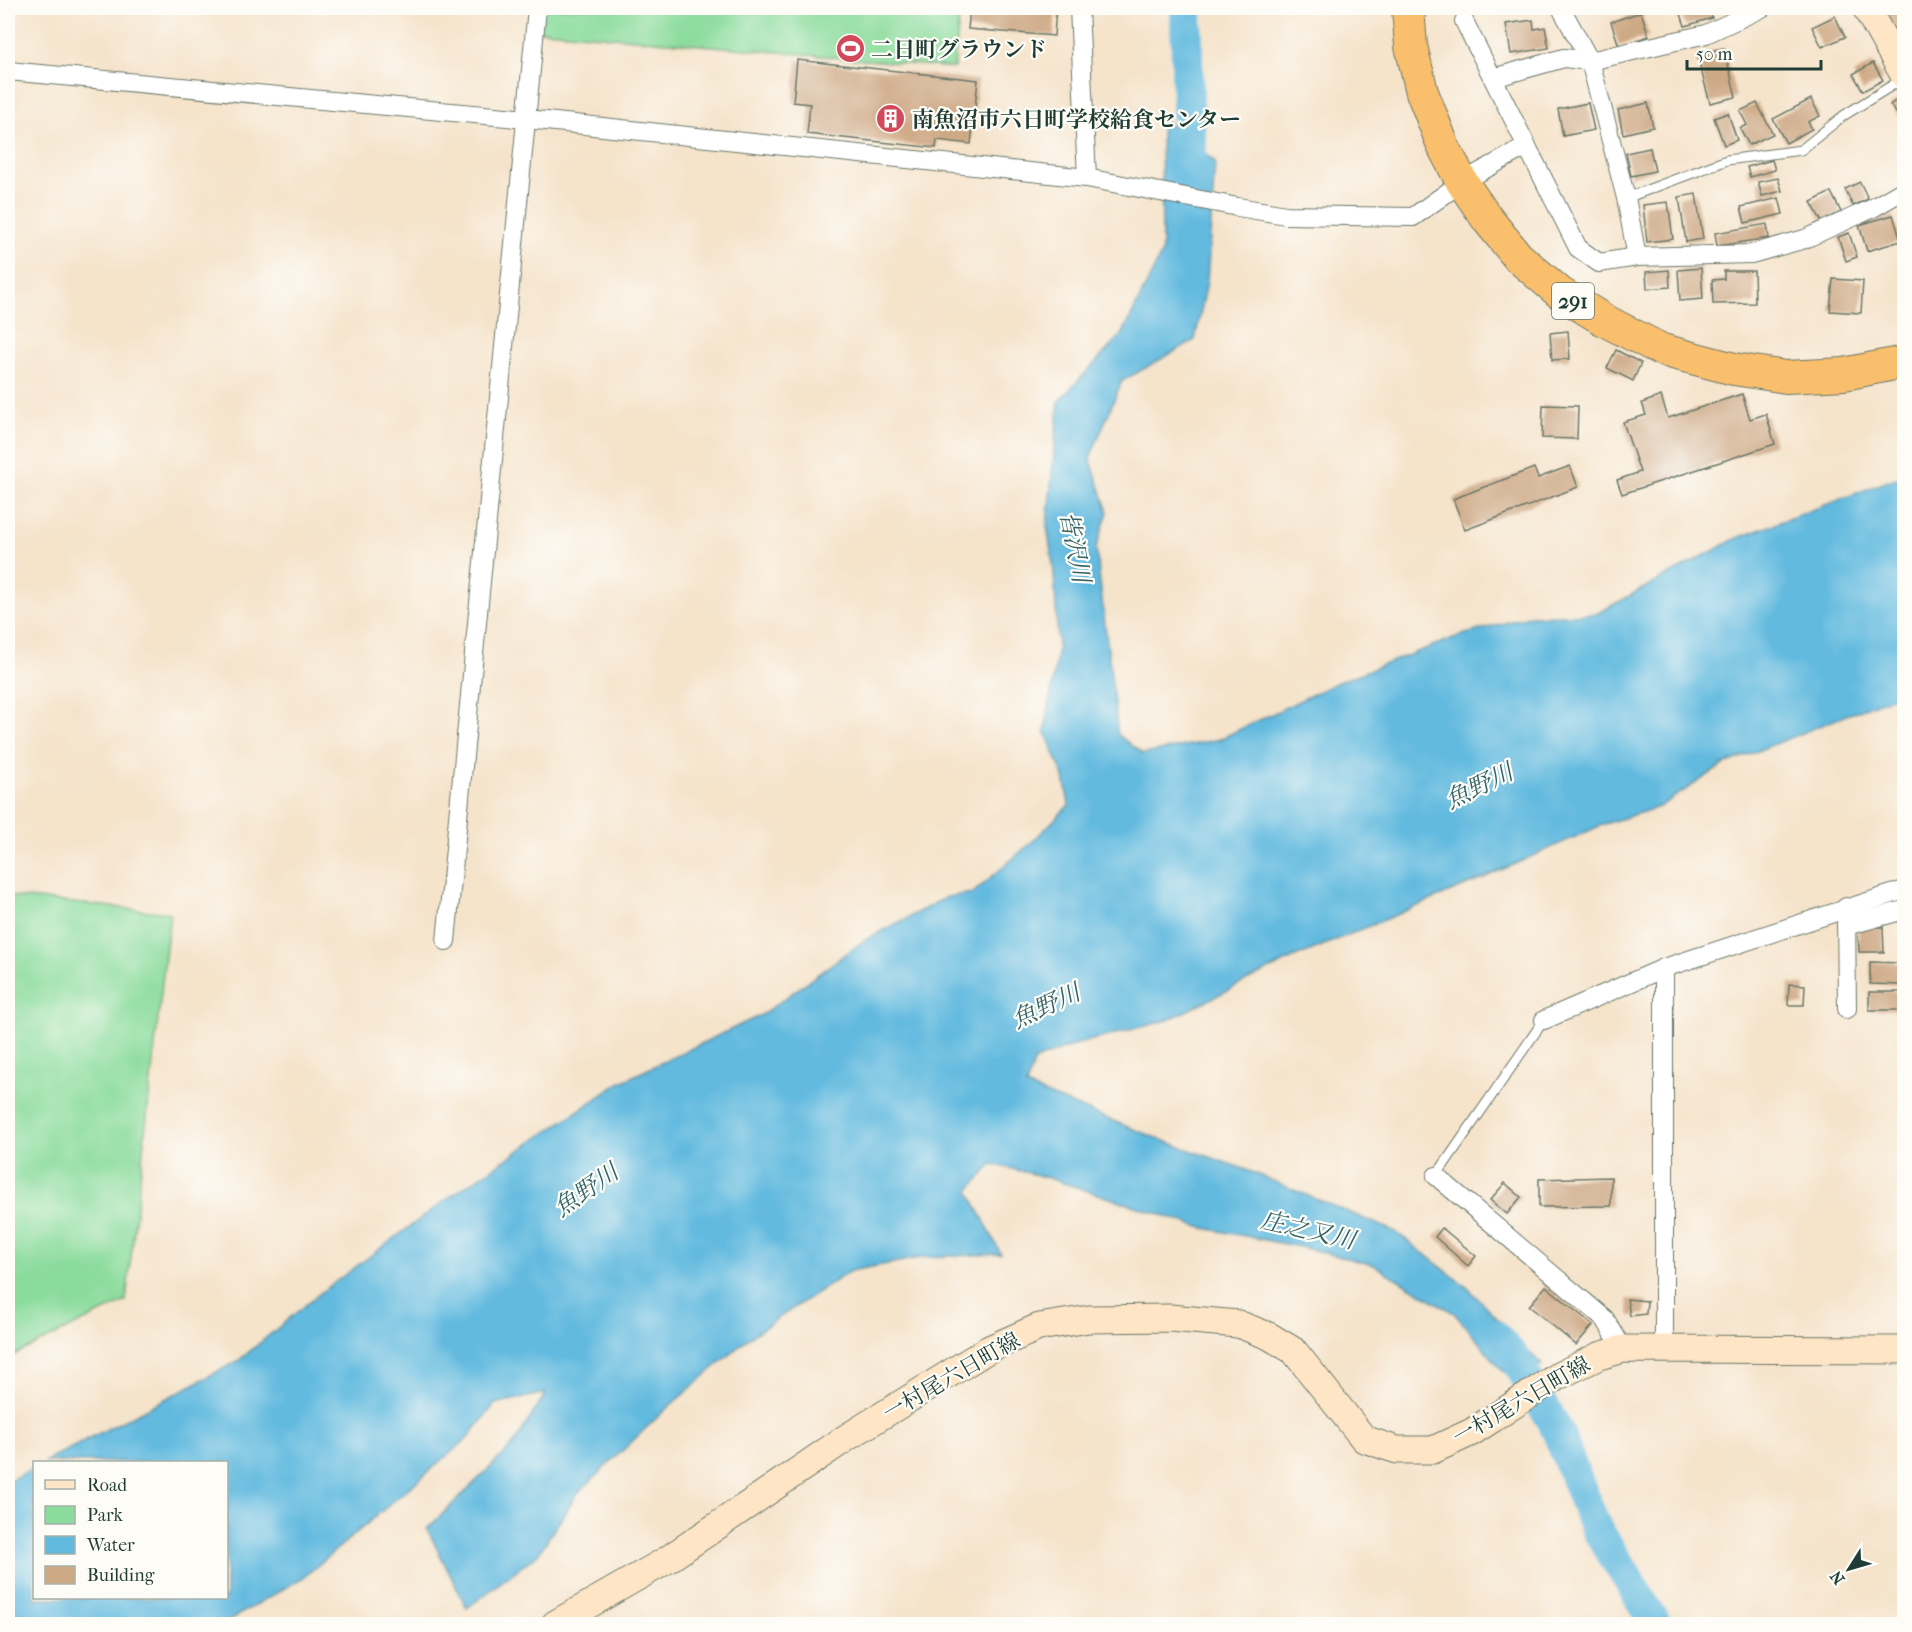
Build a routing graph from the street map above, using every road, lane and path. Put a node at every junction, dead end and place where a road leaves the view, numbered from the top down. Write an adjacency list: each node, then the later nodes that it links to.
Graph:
1 (537, 8): 12 (street)
2 (1079, 8): 14 (street)
3 (1408, 8): 15 (highway, 291)
4 (1561, 8): 8 (street)
5 (1761, 8): 8 (street)
6 (1866, 8): 10 (main road)
7 (1464, 21): 11 (street)
8 (1590, 61): 11 (street); 17 (street)
9 (8, 71): 12 (street)
10 (1905, 77): 17 (lane)
11 (1493, 78): 13 (street)
12 (527, 119): 14 (street); 24 (street)
13 (1527, 146): 15 (street); 18 (street)
14 (1087, 178): 15 (street)
15 (1462, 182): 19 (highway, 291)
16 (1905, 190): 18 (street)
17 (1626, 198): 18 (street)
18 (1637, 257)
19 (1905, 362)
20 (1905, 890): 21 (street)
21 (1846, 908): 23 (street); 25 (street)
22 (1905, 910): 23 (street)
23 (1846, 926): 26 (street)
24 (446, 941)
25 (1664, 968): 27 (street); 29 (street)
26 (1847, 1009)
27 (1544, 1020): 28 (lane)
28 (1436, 1176): 30 (street)
29 (1664, 1348): 30 (main road, 一村尾六日町線); 31 (main road, 一村尾六日町線)
30 (1623, 1349): 32 (main road, 一村尾六日町線)
31 (1905, 1350)
32 (555, 1624)

